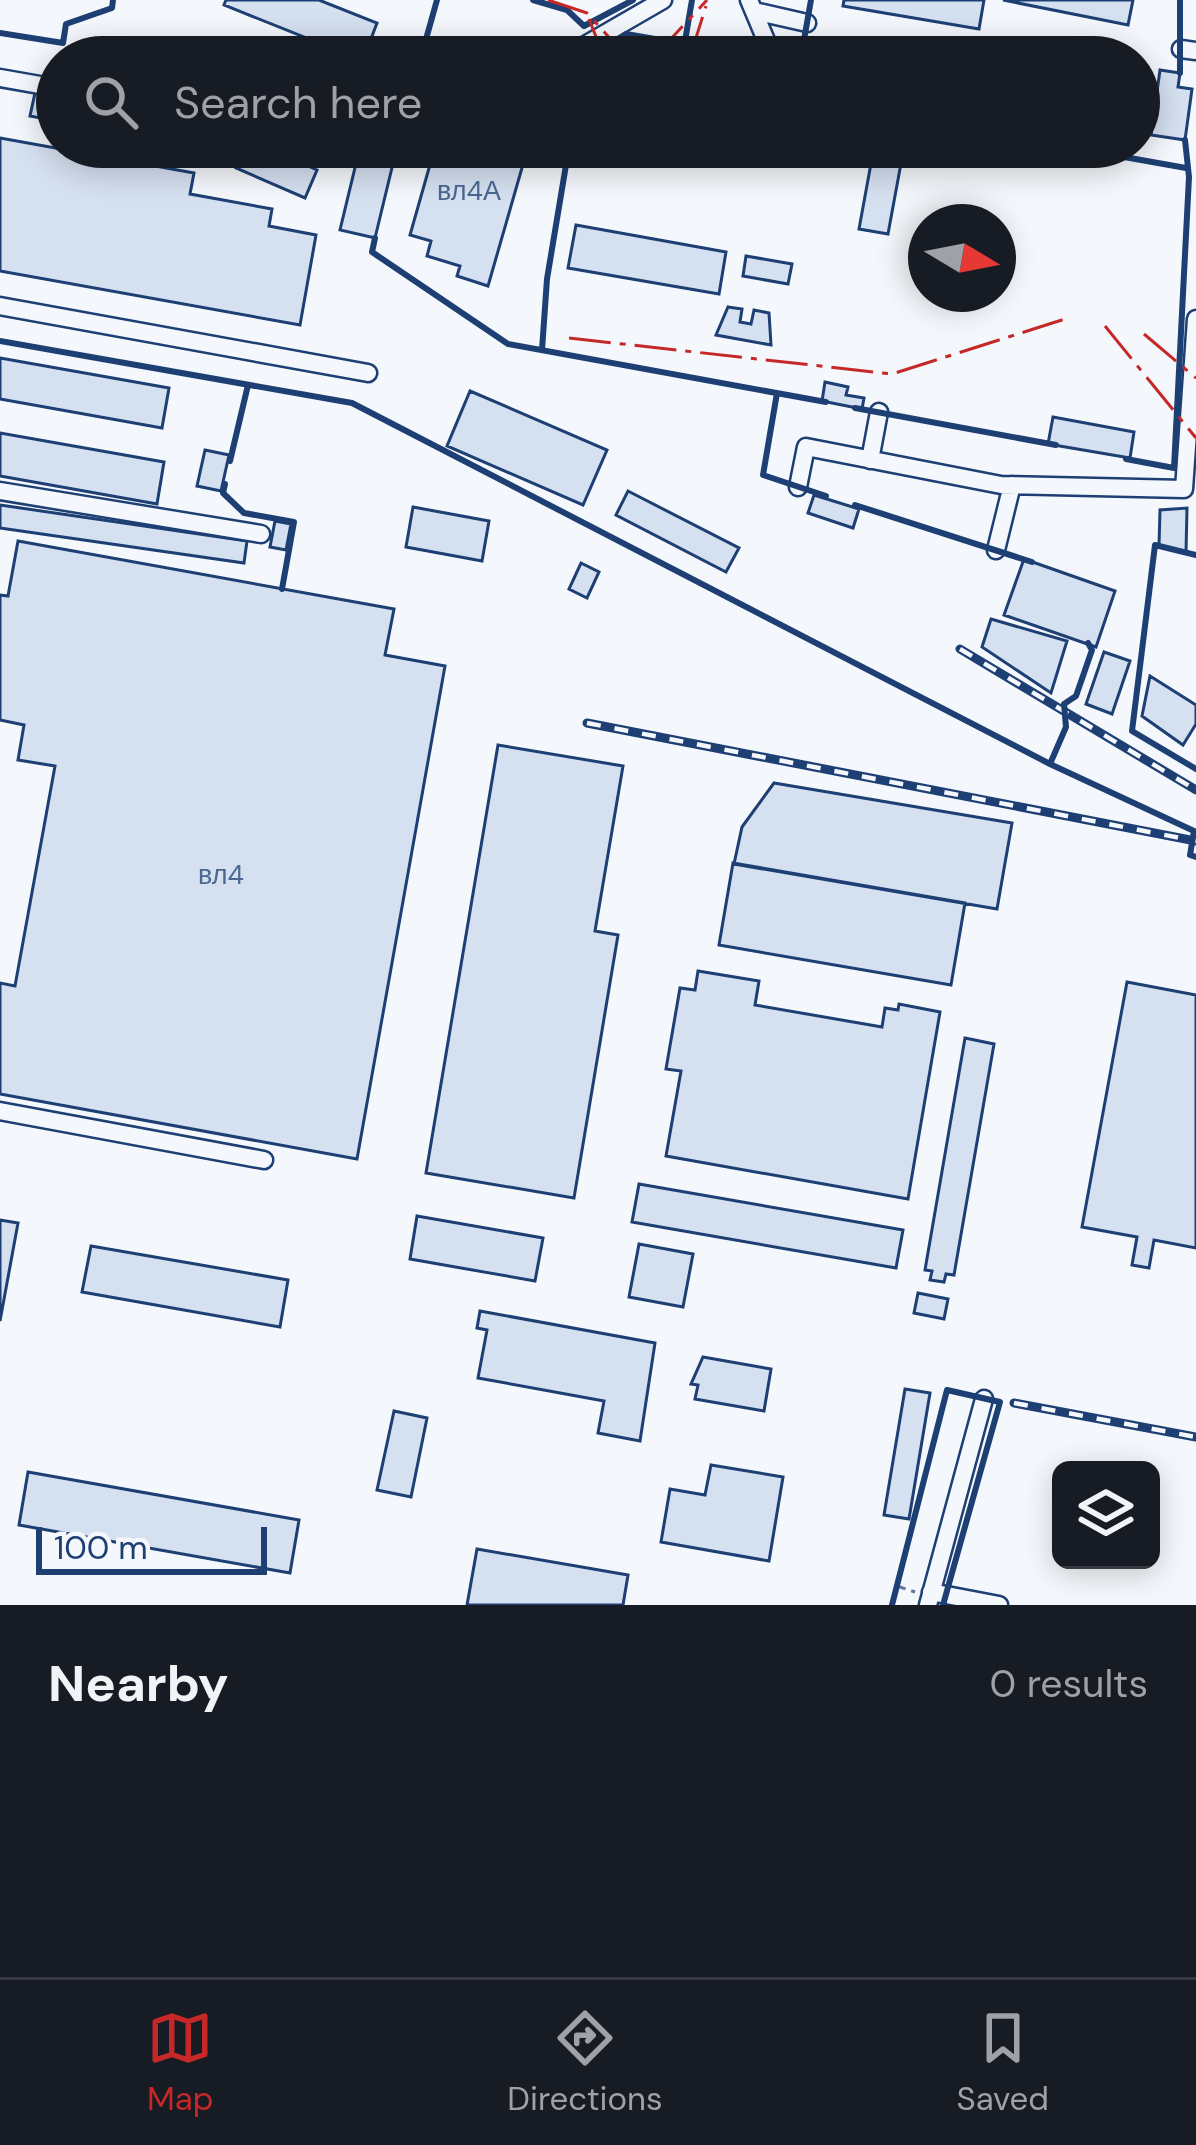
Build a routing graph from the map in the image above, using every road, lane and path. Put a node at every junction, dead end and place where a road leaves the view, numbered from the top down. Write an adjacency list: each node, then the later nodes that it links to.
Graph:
1 (663, 0): 4 (lane)
2 (752, 6): 3 (lane); 5 (lane)
3 (807, 22)
4 (601, 36)
5 (764, 36)
6 (0, 78): 7 (lane)
7 (36, 84)
8 (0, 306): 10 (lane)
9 (1196, 319): 13 (lane)
10 (368, 373)
11 (879, 412): 12 (lane)
12 (870, 460): 13 (lane); 14 (lane)
13 (1012, 485): 17 (lane)
14 (798, 487)
15 (0, 490): 16 (lane)
16 (261, 534)
17 (996, 550)
18 (0, 1111): 19 (lane)
19 (264, 1160)
20 (984, 1399): 22 (lane)
21 (897, 1586): 23 (path)
22 (930, 1598): 24 (lane)
23 (911, 1605)
24 (999, 1605)

